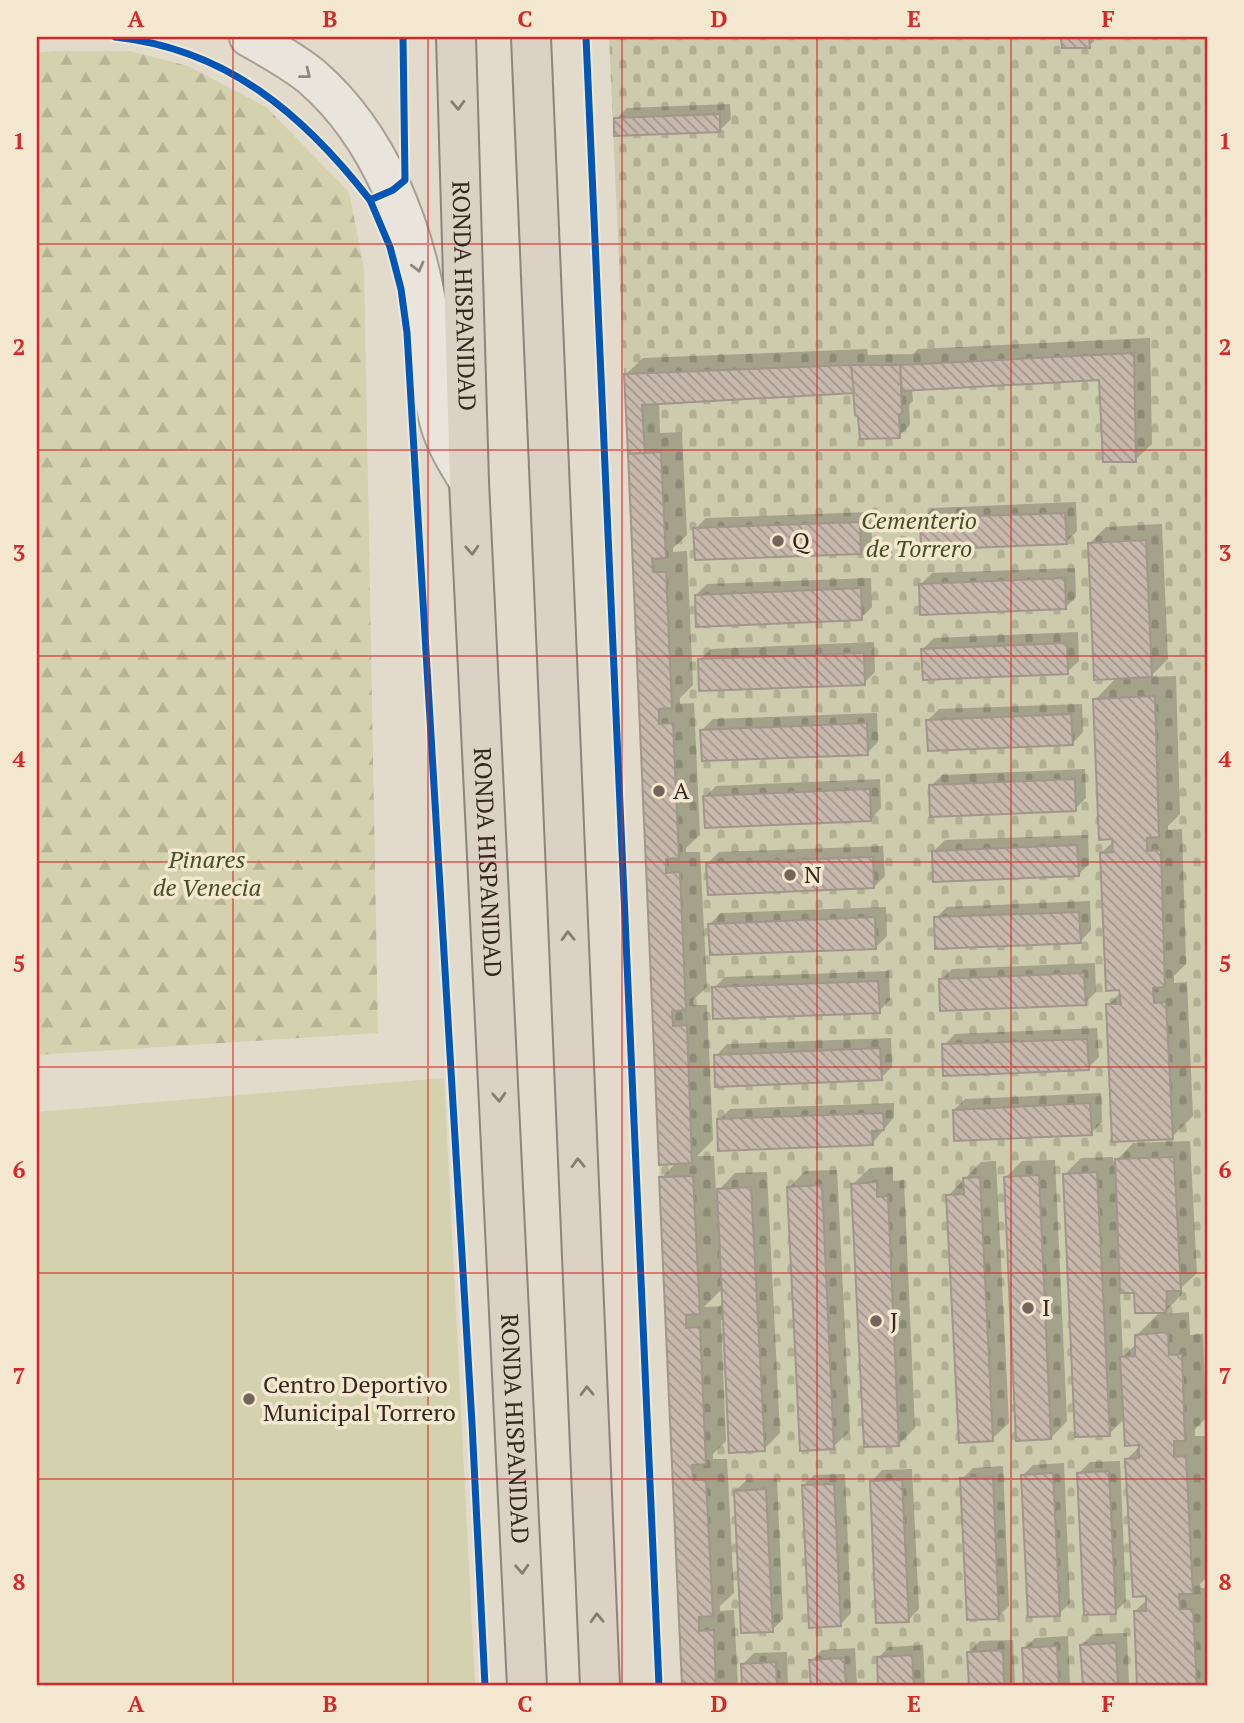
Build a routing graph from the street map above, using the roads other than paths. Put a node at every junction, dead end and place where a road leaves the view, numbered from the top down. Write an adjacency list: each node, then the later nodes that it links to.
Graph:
1 (249, 37): 4 (street, one-way to 4)
2 (456, 37): 4 (highway, RONDA HISPANIDAD, one-way to 4)
3 (531, 37): 6 (highway, one-way to 3)
4 (469, 482): 5 (highway, RONDA HISPANIDAD, one-way to 5)
5 (527, 1686)
6 (600, 1686)

